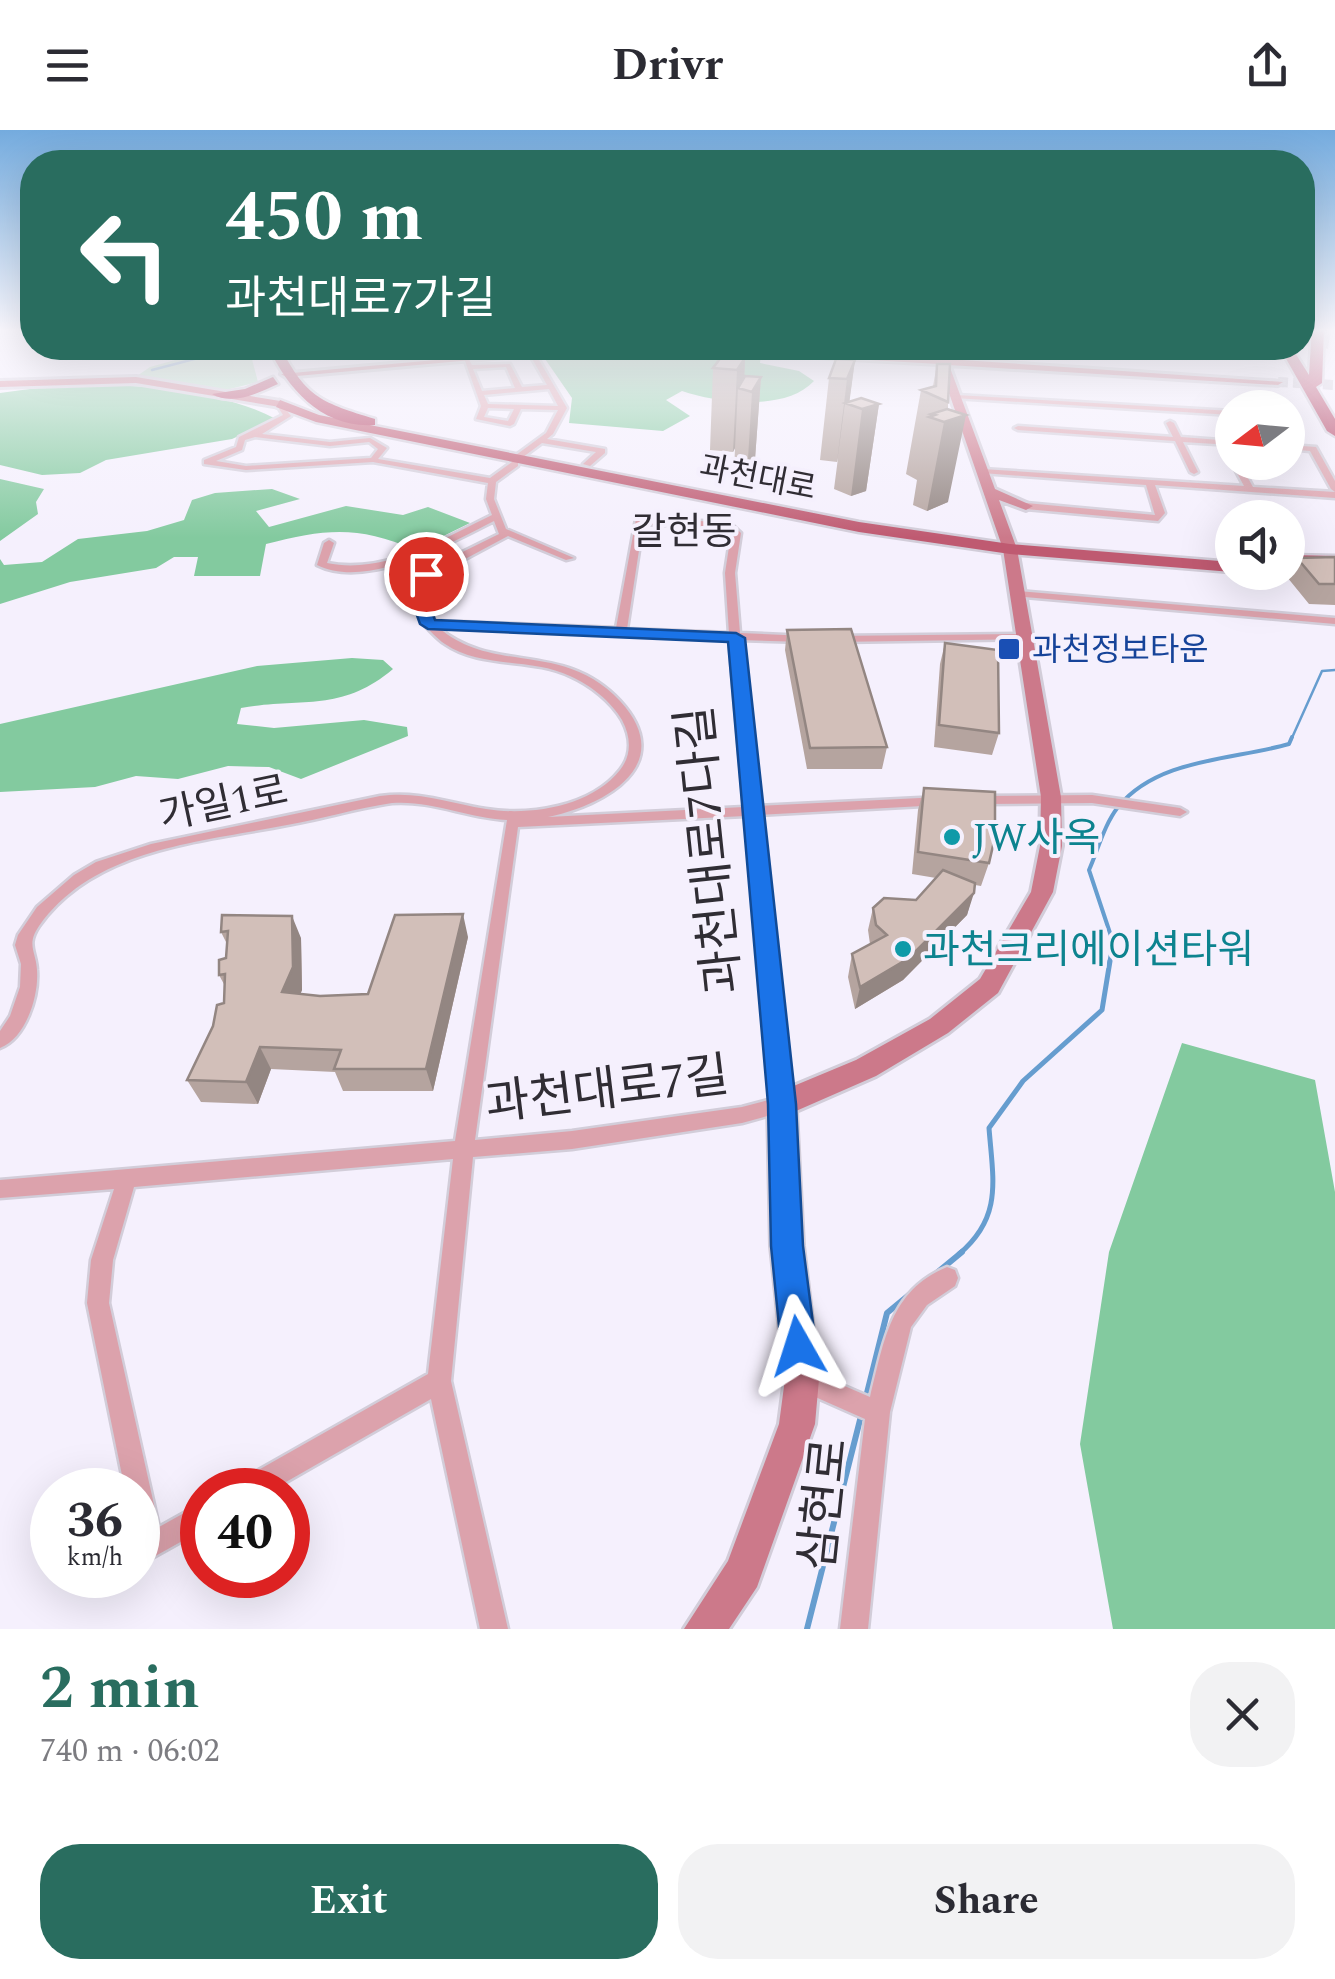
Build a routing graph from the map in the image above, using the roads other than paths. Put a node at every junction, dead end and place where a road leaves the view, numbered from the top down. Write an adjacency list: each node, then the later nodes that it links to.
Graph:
1 (243, 398): 9 (street)
2 (280, 398): 9 (highway)
3 (288, 398): 9 (highway)
4 (306, 398): 15 (highway)
5 (482, 398): 10 (street)
6 (557, 398): 12 (street)
7 (956, 398): 13 (street); 25 (street, 과천대로7길)
8 (1316, 398): 18 (highway)
9 (280, 404): 14 (main road, 과천대로); 19 (street)
10 (484, 406): 11 (street); 11 (street)
11 (518, 407): 12 (street)
12 (562, 408): 23 (street)
13 (1215, 412)
14 (322, 416): 15 (main road, 과천대로); 23 (main road, 과천대로)
15 (370, 422): 23 (main road, 과천대로)
16 (1170, 424): 20 (street)
17 (1018, 428): 20 (street)
18 (1335, 432)
19 (254, 434): 24 (street); 24 (street)
20 (1178, 440): 21 (street); 26 (street)
21 (1215, 442)
22 (1305, 448): 32 (street)
23 (527, 452): 27 (street); 36 (main road, 과천대로); 36 (main road, 과천대로)
24 (373, 460): 27 (street)
25 (982, 471): 29 (street); 31 (street, 과천대로7길)
26 (1194, 472)
27 (492, 480): 34 (street)
28 (1245, 480): 30 (street)
29 (1150, 482): 30 (street); 33 (street)
30 (1250, 490): 32 (street)
31 (990, 491): 33 (street); 36 (street, 과천대로7길)
32 (1335, 492)
33 (1026, 506): 36 (street)
34 (497, 516): 35 (street); 37 (street)
35 (504, 530): 39 (street); 47 (street)
36 (1006, 537): 38 (main road, 과천대로); 42 (main road, 과천대로); 45 (street, 과천대로7길)
37 (329, 543)
38 (1215, 556)
39 (569, 558)
40 (1305, 560): 41 (main road)
41 (1335, 561)
42 (1215, 565)
43 (1305, 570): 44 (main road)
44 (1335, 570)
45 (1018, 594): 46 (street); 50 (street, 과천대로7길)
46 (1335, 621)
47 (428, 624): 48 (street); 54 (street, 가일1로)
48 (621, 633): 49 (street); 49 (street, 과천대로7다길)
49 (736, 638): 50 (street); 52 (street, 과천대로7다길)
50 (1025, 638): 51 (street, 과천대로7길)
51 (1051, 798): 52 (street); 53 (street); 55 (street, 과천대로7길)
52 (752, 808): 55 (street, 과천대로7다길); 56 (street)
53 (1180, 812)
54 (0, 1042)
55 (782, 1104): 56 (street, 과천대로7길); 60 (street, 과천대로7다길)
56 (464, 1149): 57 (street, 과천대로7길); 61 (street)
57 (127, 1178): 58 (street, 과천대로7길); 64 (street)
58 (0, 1189)
59 (948, 1278): 62 (street)
60 (802, 1380): 62 (street, 삼현로); 66 (street, 과천대로7다길)
61 (439, 1381): 63 (street); 65 (street)
62 (878, 1412): 67 (street, 삼현로)
63 (287, 1468)
64 (180, 1529)
65 (494, 1629)
66 (704, 1629)
67 (854, 1629)

